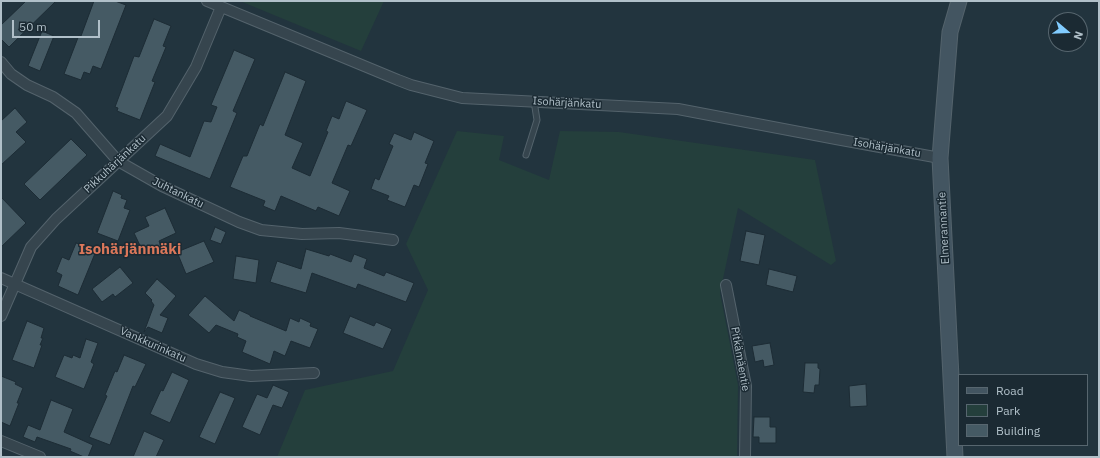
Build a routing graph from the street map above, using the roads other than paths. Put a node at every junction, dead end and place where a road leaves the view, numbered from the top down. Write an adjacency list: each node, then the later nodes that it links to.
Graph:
1 (207, 1): 3 (street, Isohärjänkatu)
2 (959, 1): 7 (street, Elmerannantie)
3 (221, 7): 5 (street, Isohärjänkatu); 8 (street, Pikkuhärjänkatu)
4 (1, 62): 8 (street, Juhtankatu)
5 (534, 101): 6 (lane); 7 (street, Isohärjänkatu)
6 (526, 155)
7 (940, 158): 18 (street, Elmerannantie)
8 (118, 161): 9 (street, Juhtankatu); 11 (street, Pikkuhärjänkatu)
9 (393, 240)
10 (1, 278): 11 (street, Vankkurinkatu)
11 (14, 285): 13 (street, Pikkuhärjänkatu); 14 (street, Vankkurinkatu)
12 (726, 285): 17 (street, Pitkämäentie)
13 (1, 316)
14 (314, 373)
15 (1, 441): 16 (street)
16 (40, 457)
17 (745, 457)
18 (954, 457)

